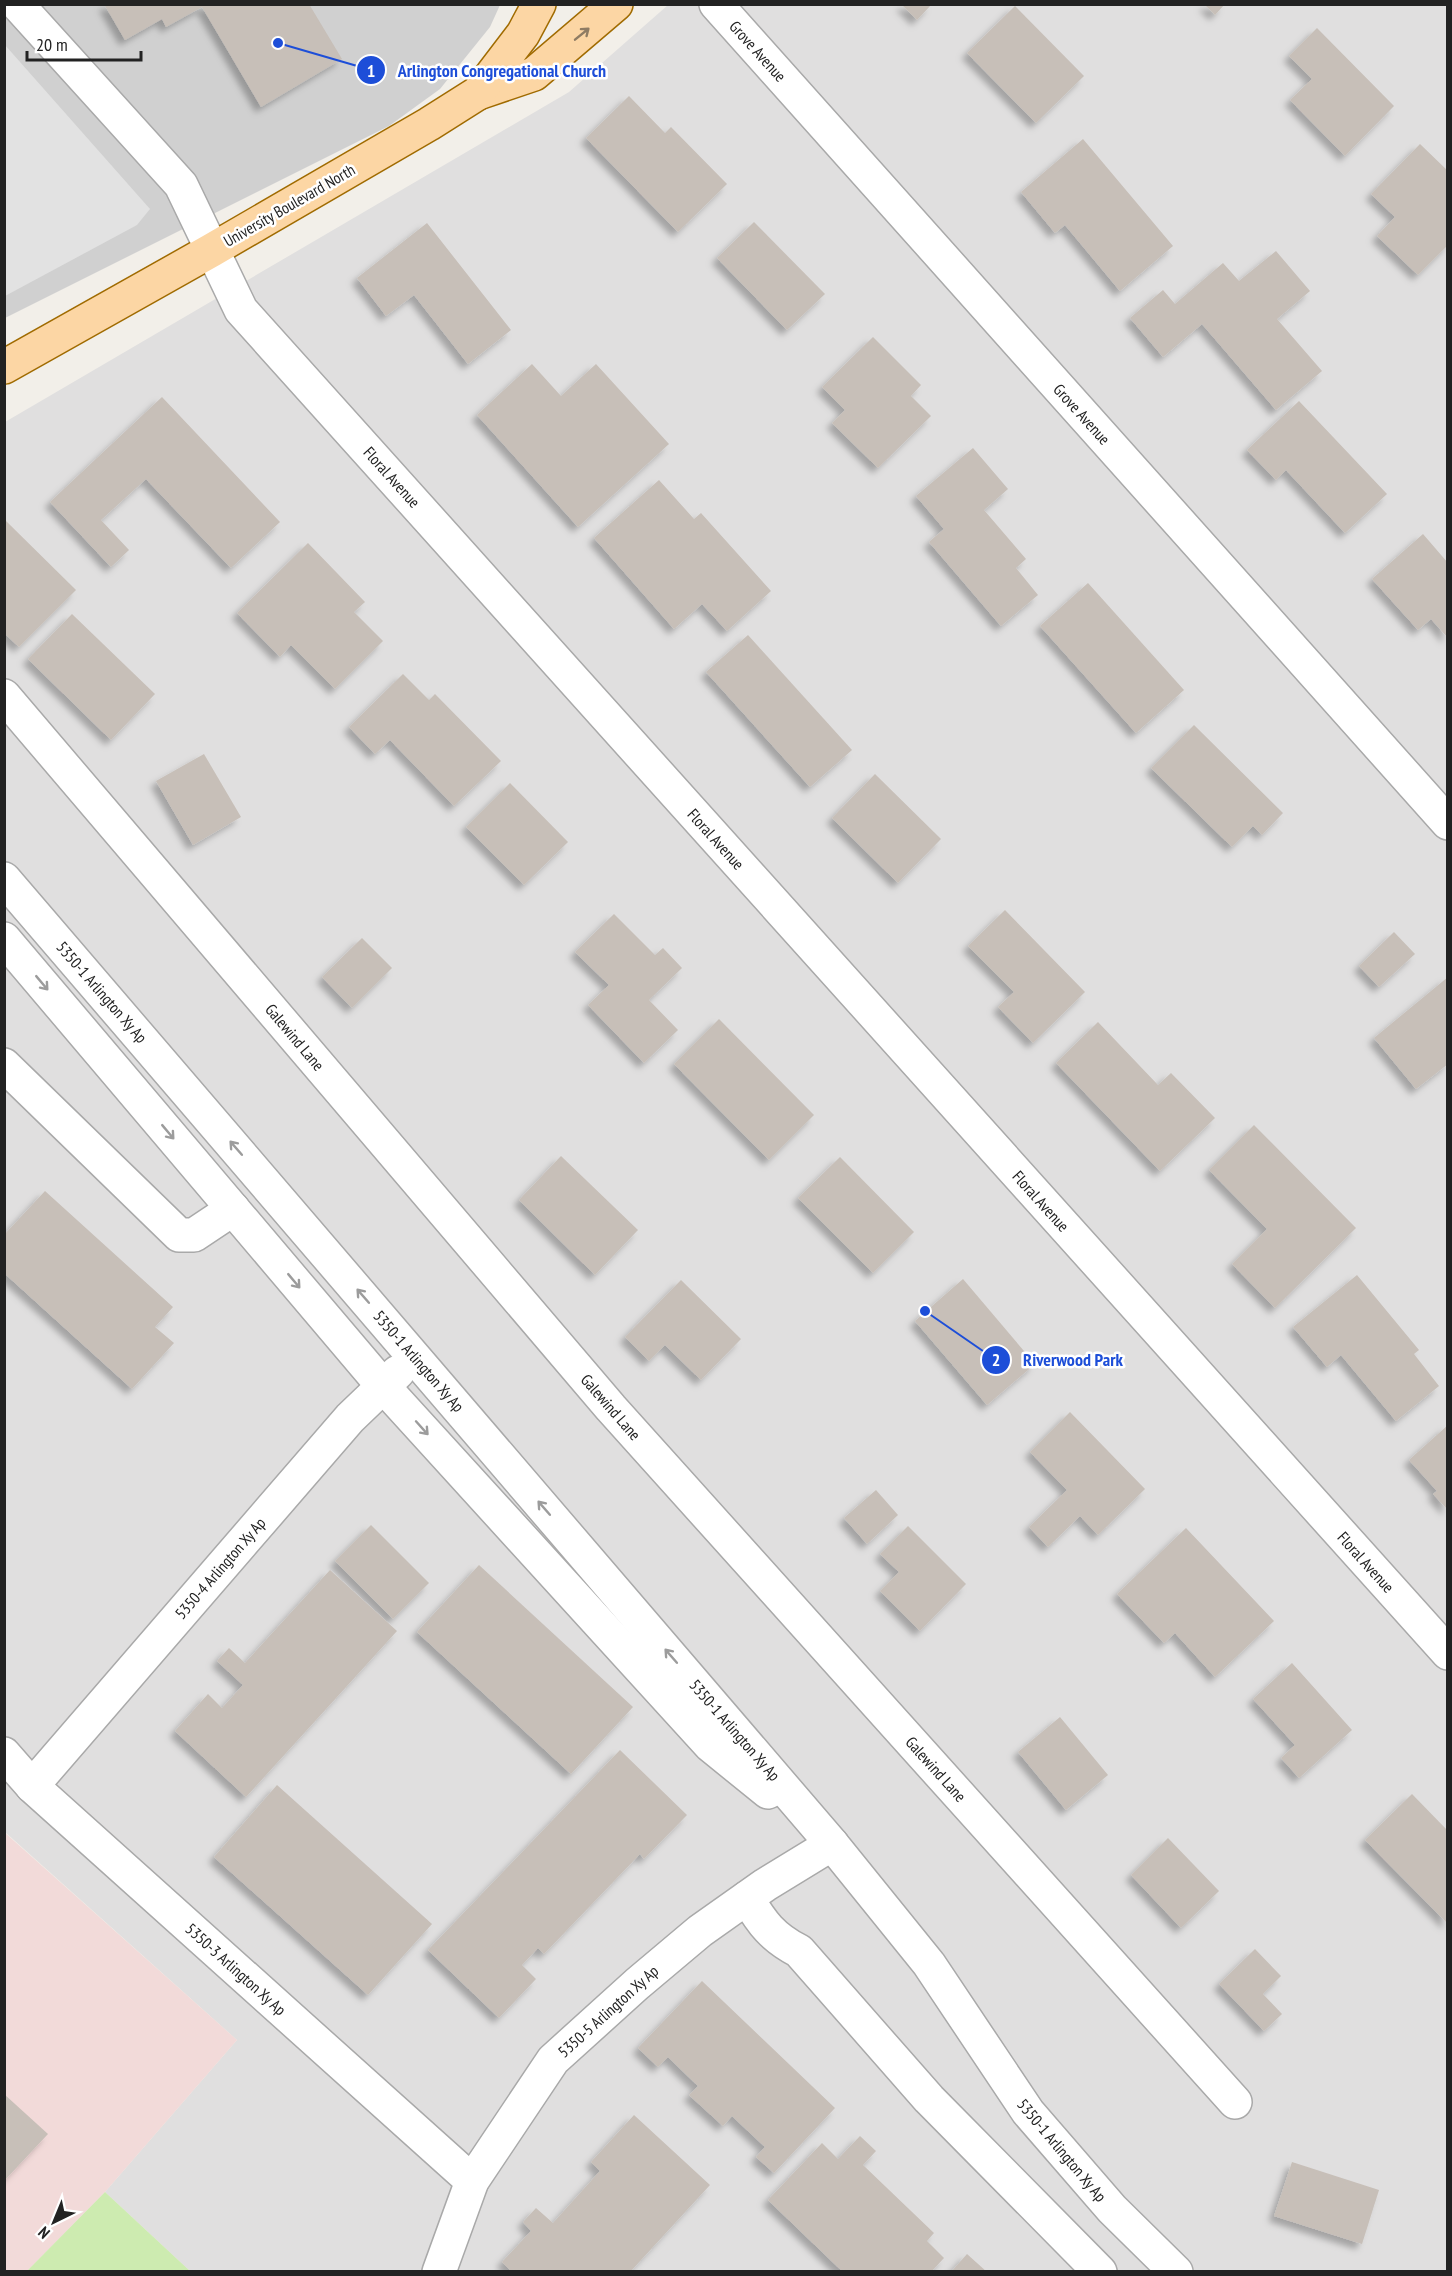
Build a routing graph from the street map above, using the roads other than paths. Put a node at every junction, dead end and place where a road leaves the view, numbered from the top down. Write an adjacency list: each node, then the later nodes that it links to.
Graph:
1 (16, 4): 6 (street, Floral Avenue)
2 (538, 4): 5 (main road, University Boulevard North)
3 (616, 4): 5 (main road, one-way to 3)
4 (716, 4): 9 (street, Grove Avenue)
5 (478, 93): 6 (main road, University Boulevard North)
6 (212, 250): 7 (main road, University Boulevard North); 17 (street, Floral Avenue)
7 (4, 367)
8 (4, 696): 22 (street, Galewind Lane)
9 (1448, 823)
10 (4, 879): 11 (street, 5350-1 Arlington Xy Ap)
11 (38, 918): 12 (street); 15 (street, 5350-1 Arlington Xy Ap, one-way to 11)
12 (6, 945): 14 (street, 5350-1 Arlington Xy Ap, one-way to 14)
13 (4, 1065): 14 (street)
14 (233, 1209): 16 (street, 5350-1 Arlington Xy Ap, one-way to 16)
15 (415, 1357): 16 (street, 5350-4 Arlington Xy Ap); 20 (street, 5350-1 Arlington Xy Ap, one-way to 15)
16 (384, 1386): 19 (street, 5350-4 Arlington Xy Ap); 20 (street, 5350-1 Arlington Xy Ap, one-way to 20)
17 (1448, 1653)
18 (4, 1754): 19 (street, 5350-3 Arlington Xy Ap)
19 (32, 1786): 23 (street, 5350-3 Arlington Xy Ap)
20 (832, 1844): 21 (street, 5350-5 Arlington Xy Ap); 26 (street, 5350-1 Arlington Xy Ap)
21 (747, 1898): 23 (street, 5350-5 Arlington Xy Ap); 25 (street)
22 (1235, 2102)
23 (472, 2181): 24 (street, 5350-5 Arlington Xy Ap)
24 (439, 2271)
25 (1100, 2271)
26 (1176, 2271)

